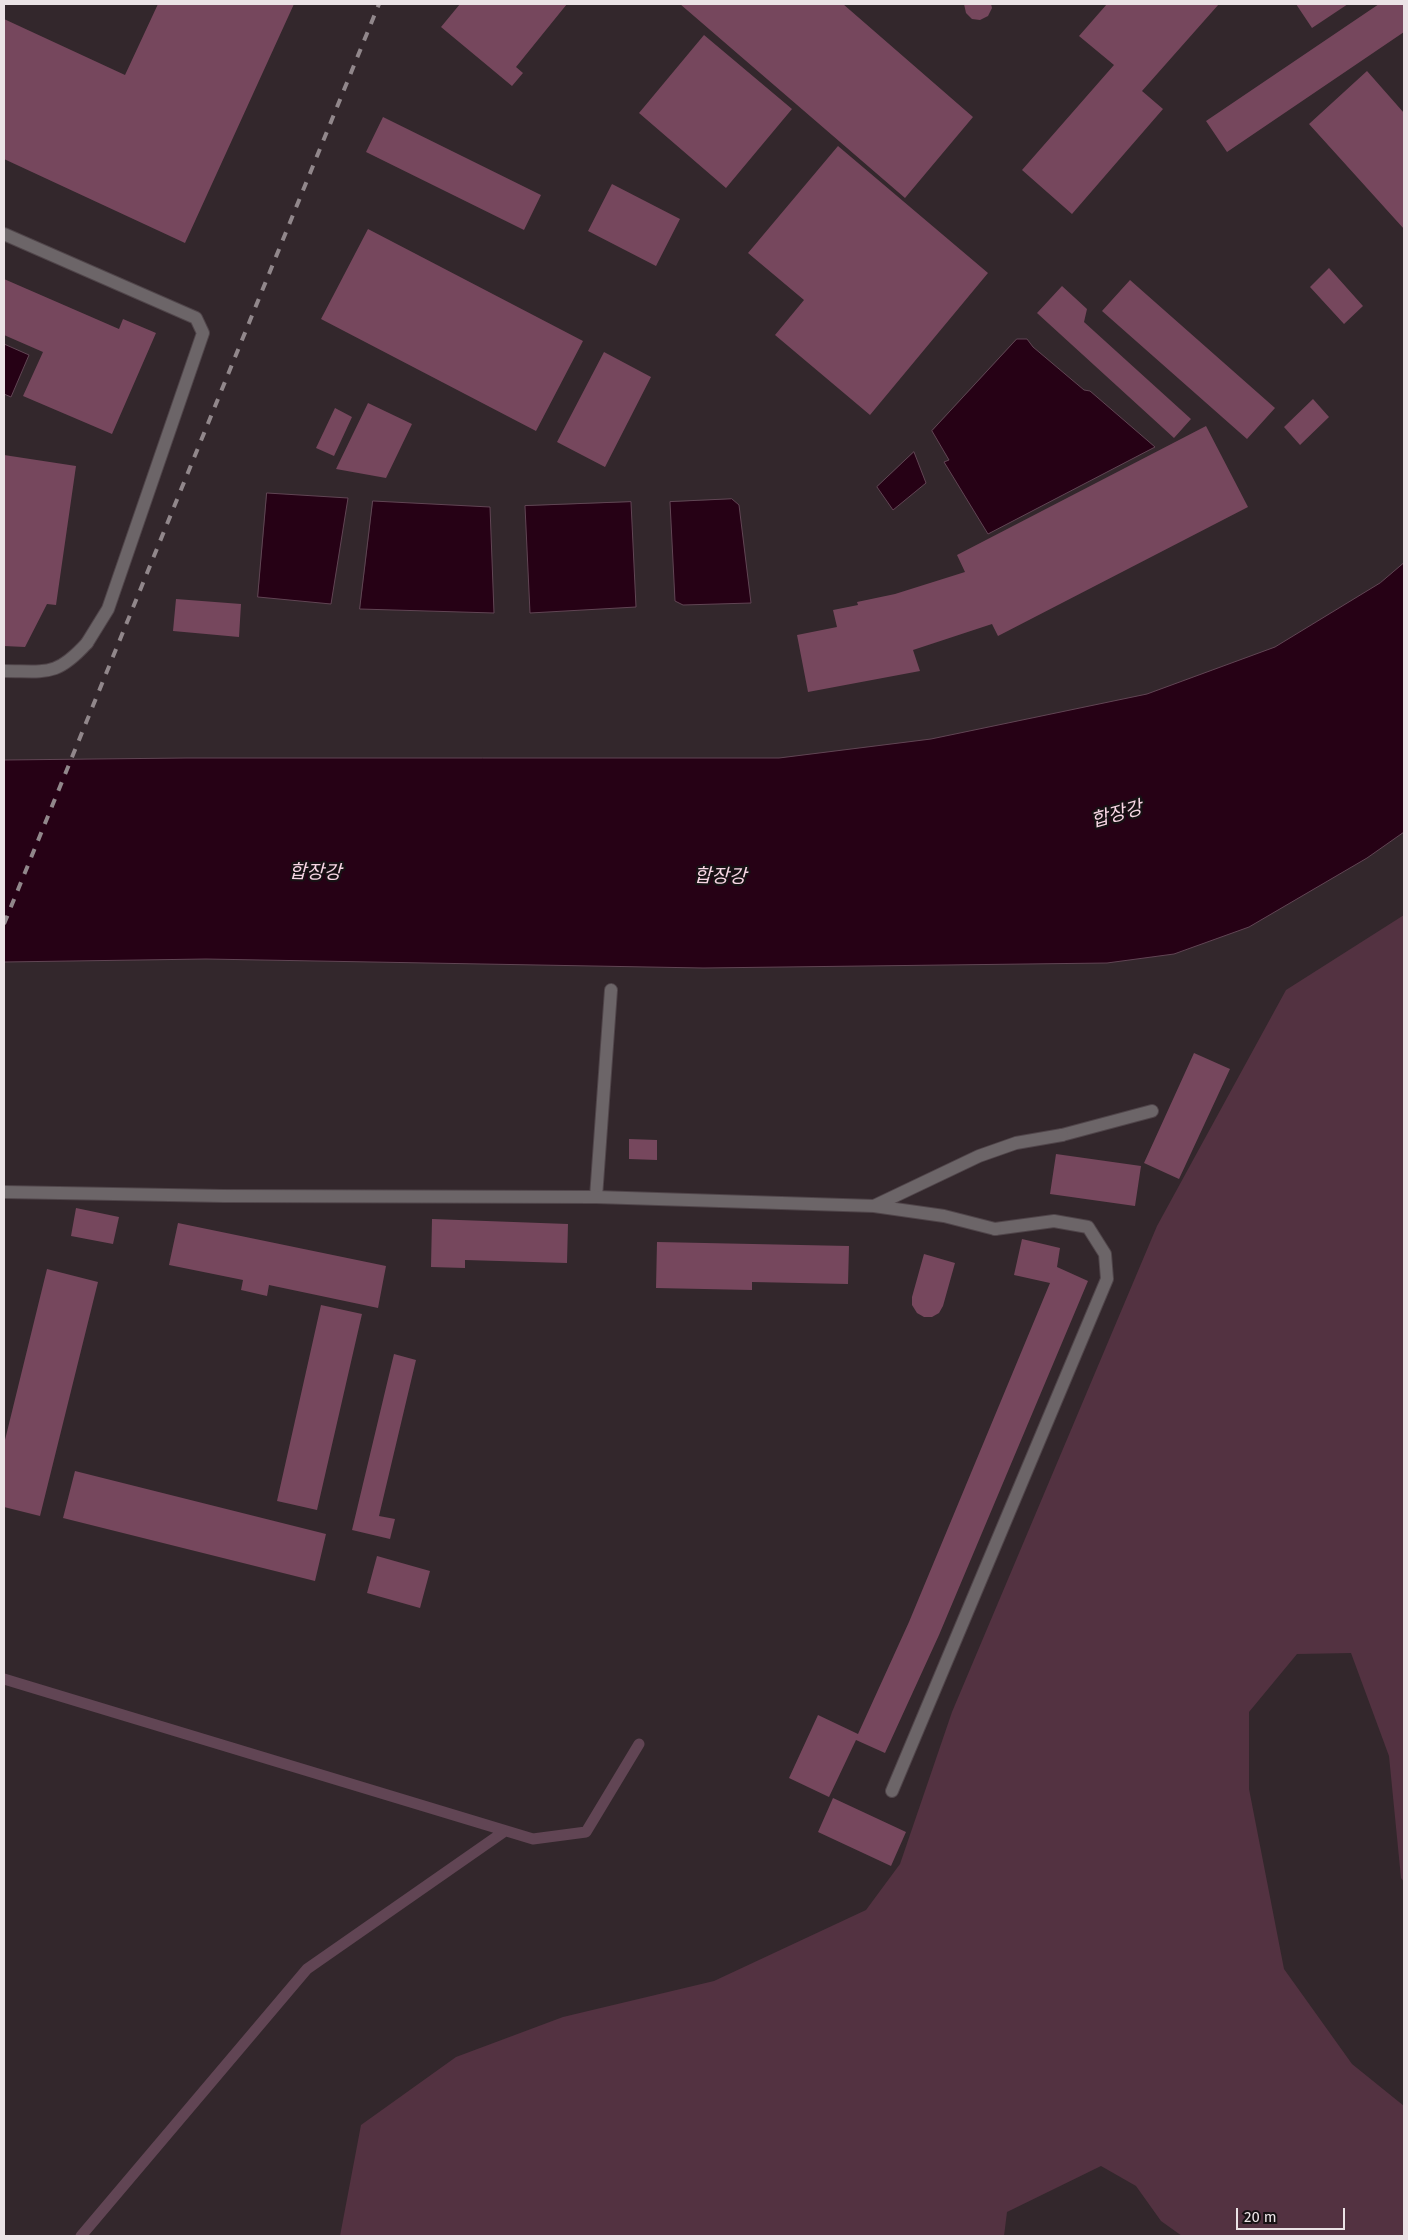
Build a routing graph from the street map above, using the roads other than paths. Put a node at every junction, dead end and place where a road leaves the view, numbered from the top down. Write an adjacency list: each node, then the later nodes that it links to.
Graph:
1 (4, 234): 2 (street)
2 (4, 671)
3 (611, 990): 6 (street)
4 (1152, 1111): 7 (street)
5 (4, 1192): 6 (street)
6 (596, 1197): 7 (street)
7 (874, 1206): 8 (street)
8 (892, 1790)

